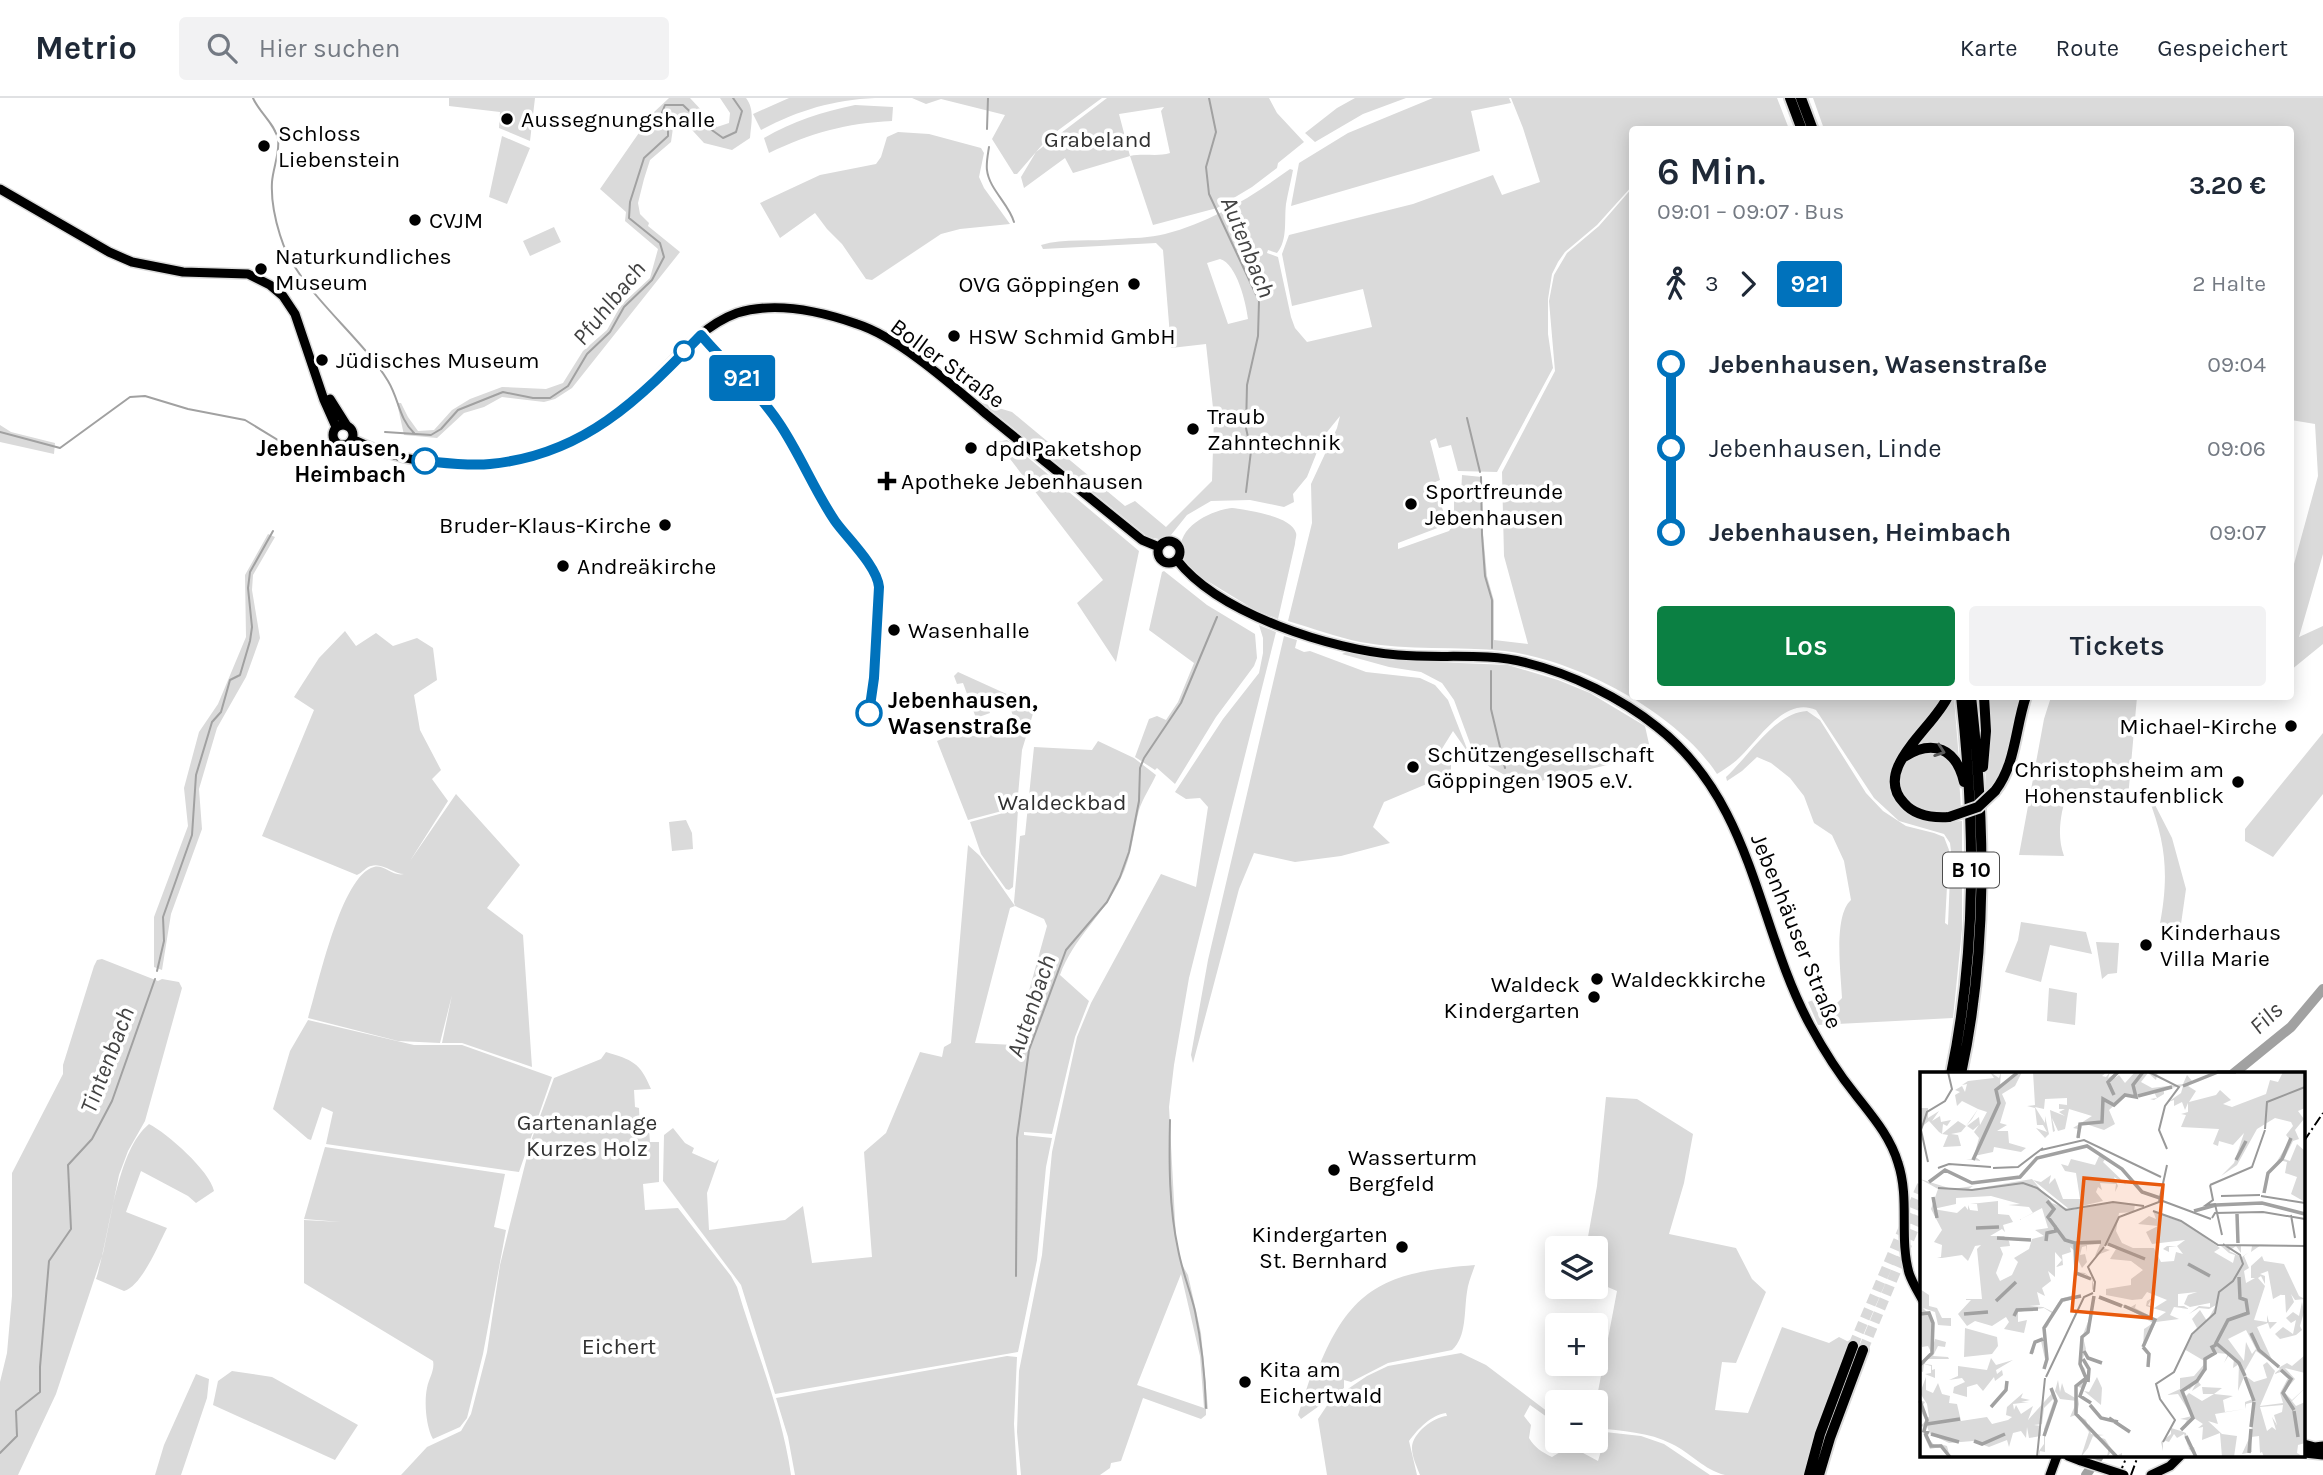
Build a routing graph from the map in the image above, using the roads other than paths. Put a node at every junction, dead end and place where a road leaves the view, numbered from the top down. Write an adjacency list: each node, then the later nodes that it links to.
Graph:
1 (1790, 98): 3 (highway)
2 (1801, 98): 4 (highway)
3 (1800, 126)
4 (1812, 126)
5 (0, 188): 6 (main road)
6 (319, 379): 7 (main road); 8 (main road)
7 (347, 426): 8 (main road); 9 (main road)
8 (337, 428): 9 (main road)
9 (352, 439): 10 (main road, Boller Straße)
10 (1159, 547): 11 (main road); 11 (main road)
11 (1177, 560): 21 (main road, Jebenhäuser Straße)
12 (1946, 700): 17 (highway)
13 (1962, 700): 18 (highway, B 10)
14 (1972, 700): 18 (highway, B 10)
15 (1984, 700): 18 (highway)
16 (2024, 700): 17 (highway, bridge)
17 (1901, 759): 18 (highway, B 10, one-way to 18)
18 (1974, 788): 19 (highway, B 10); 20 (highway, B 10)
19 (1951, 1072)
20 (1961, 1072)
21 (1920, 1295)
22 (2056, 1458): 27 (main road)
23 (2073, 1458): 28 (main road, bridge)
24 (2178, 1458): 29 (main road)
25 (1809, 1475): 26 (highway)
26 (1819, 1475)
27 (2050, 1475)
28 (2124, 1475)
29 (2151, 1475)

